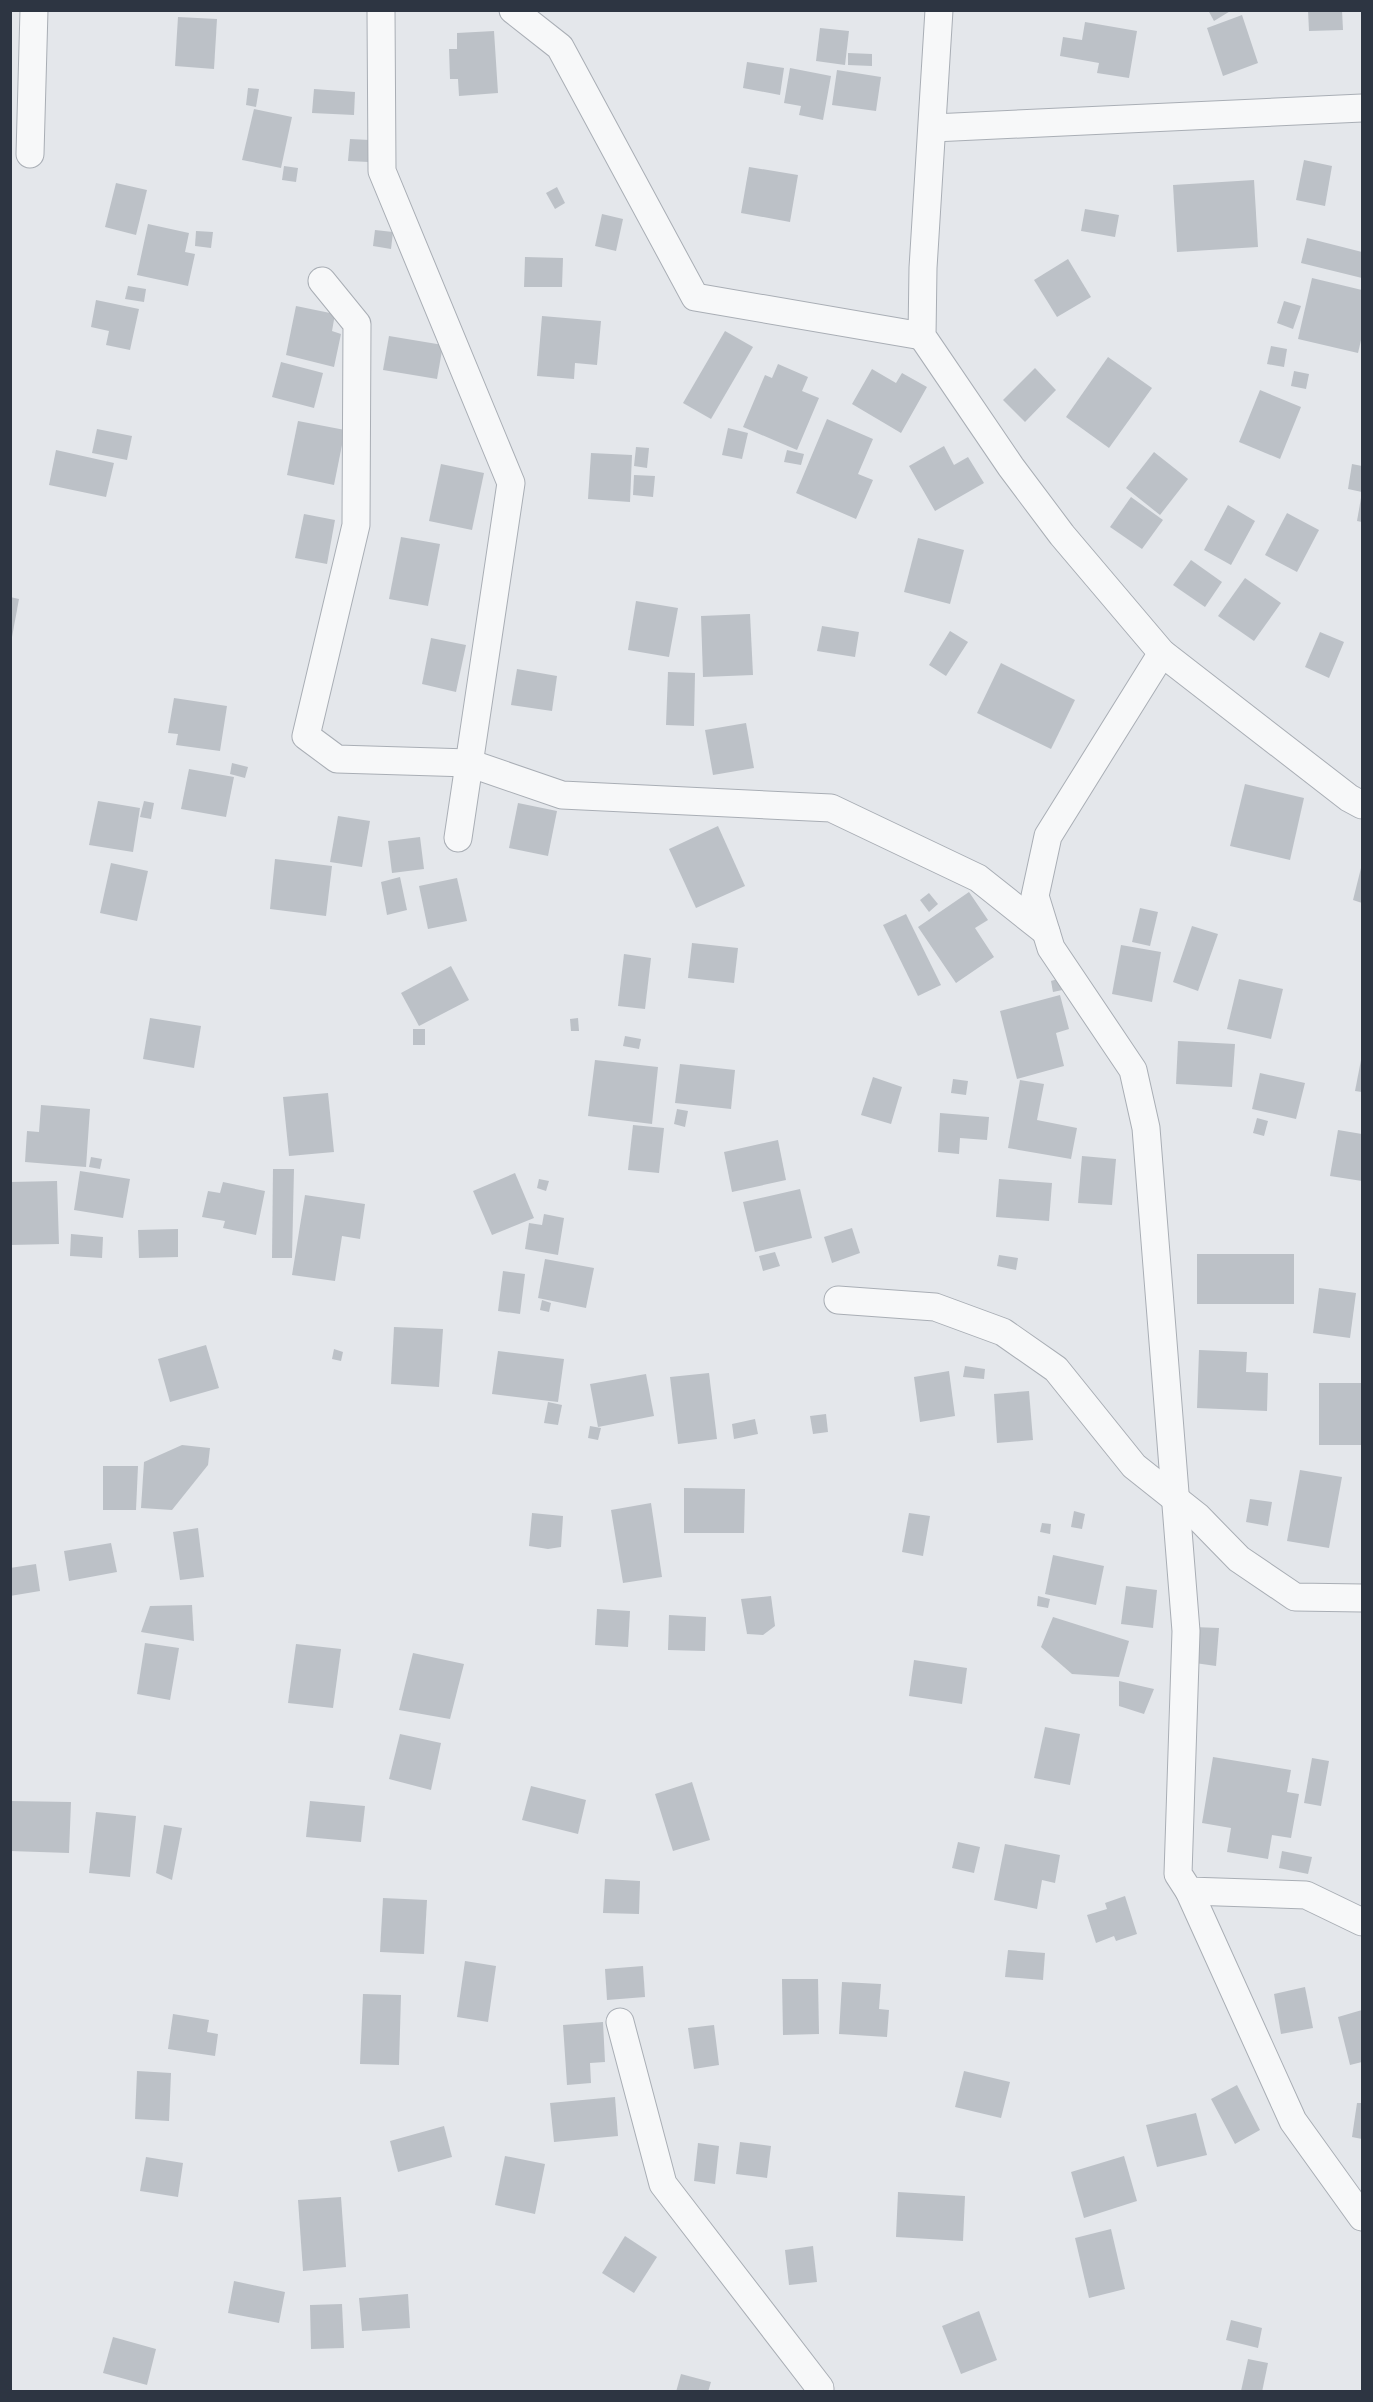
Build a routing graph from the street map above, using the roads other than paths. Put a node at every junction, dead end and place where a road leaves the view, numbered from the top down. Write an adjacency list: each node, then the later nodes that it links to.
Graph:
1 (34, 10): 7 (street)
2 (381, 10): 11 (street)
3 (513, 10): 9 (street)
4 (939, 10): 6 (street)
5 (1362, 108): 6 (street)
6 (933, 128): 9 (street)
7 (30, 154)
8 (322, 281): 11 (street)
9 (922, 336): 10 (street)
10 (1162, 653): 12 (street); 14 (street)
11 (469, 763): 13 (street); 14 (street)
12 (1362, 805)
13 (458, 838)
14 (1046, 932): 16 (street)
15 (838, 1300): 16 (street)
16 (1177, 1500): 17 (street); 18 (street)
17 (1362, 1598)
18 (1189, 1891): 19 (street); 21 (street)
19 (1362, 1922)
20 (620, 2022): 22 (street)
21 (1362, 2217)
22 (820, 2391)

